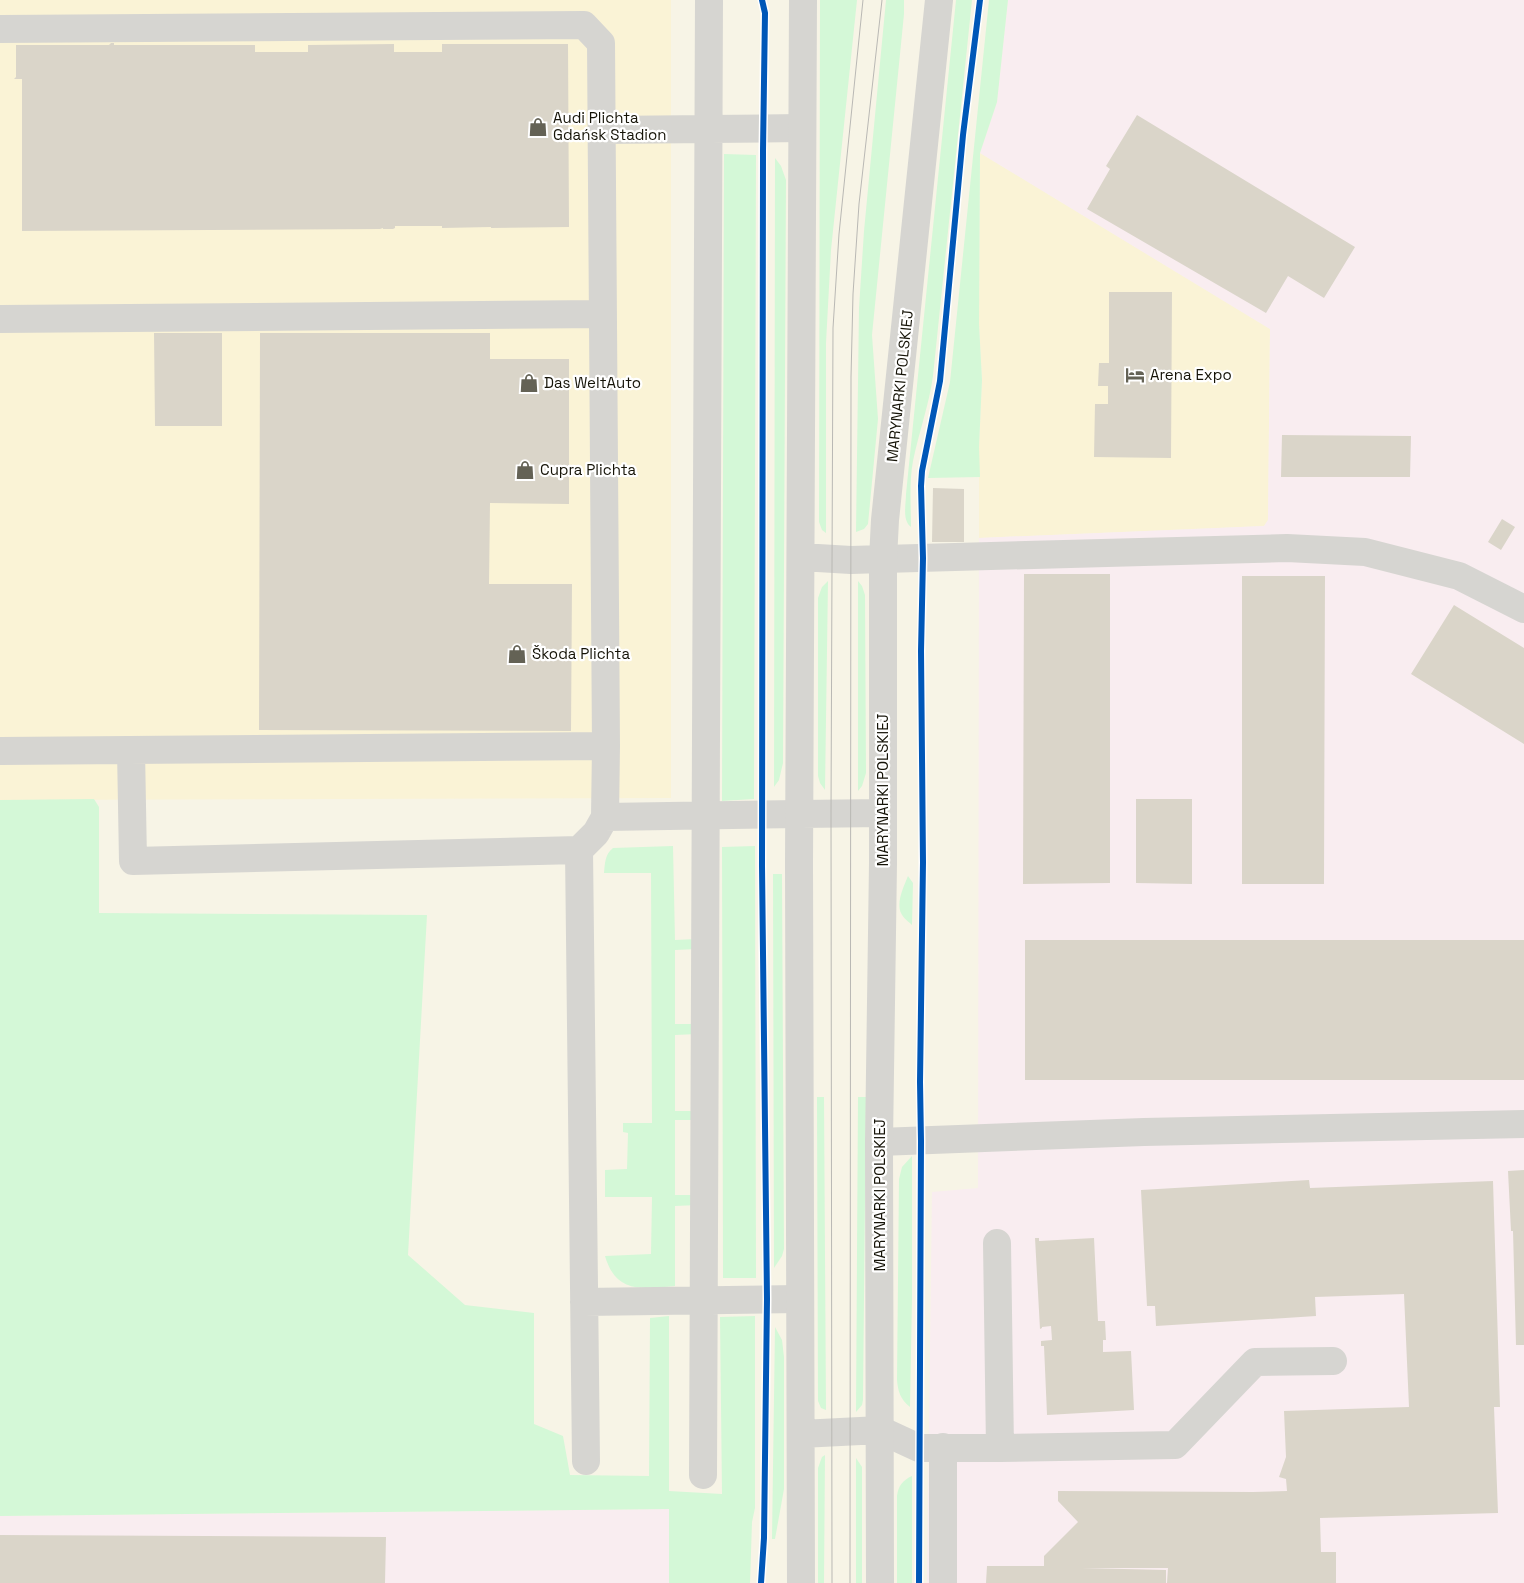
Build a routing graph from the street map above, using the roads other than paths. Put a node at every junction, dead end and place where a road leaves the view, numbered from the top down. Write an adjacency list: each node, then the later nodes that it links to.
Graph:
1 (708, 0): 6 (main road)
2 (803, 0): 5 (main road)
3 (939, 0): 11 (main road, MARYNARKI POLSKIEJ)
4 (0, 29): 7 (main road)
5 (802, 128): 6 (main road); 10 (main road)
6 (708, 129): 7 (main road); 18 (main road)
7 (602, 130): 8 (main road)
8 (603, 314): 9 (main road); 13 (main road)
9 (0, 319)
10 (801, 557): 11 (main road); 17 (main road)
11 (883, 559): 12 (main road); 16 (main road, MARYNARKI POLSKIEJ)
12 (1524, 609)
13 (606, 746): 14 (main road); 19 (main road)
14 (131, 750): 15 (main road); 20 (main road)
15 (0, 751)
16 (883, 813): 17 (main road); 22 (main road, MARYNARKI POLSKIEJ)
17 (800, 814): 18 (main road); 24 (main road)
18 (705, 815): 19 (main road); 25 (main road)
19 (605, 816): 20 (main road)
20 (579, 850): 26 (main road)
21 (1524, 1124): 22 (main road)
22 (880, 1142): 28 (main road, MARYNARKI POLSKIEJ)
23 (997, 1243): 31 (main road)
24 (800, 1299): 25 (main road); 29 (main road)
25 (703, 1300): 26 (main road); 33 (main road)
26 (584, 1302): 32 (main road)
27 (1333, 1361): 31 (main road)
28 (880, 1430): 29 (main road); 30 (main road); 35 (main road, MARYNARKI POLSKIEJ)
29 (801, 1434): 34 (main road)
30 (943, 1447): 31 (main road); 36 (main road)
31 (1000, 1448)
32 (586, 1461)
33 (703, 1475)
34 (801, 1583)
35 (880, 1583)
36 (943, 1583)

